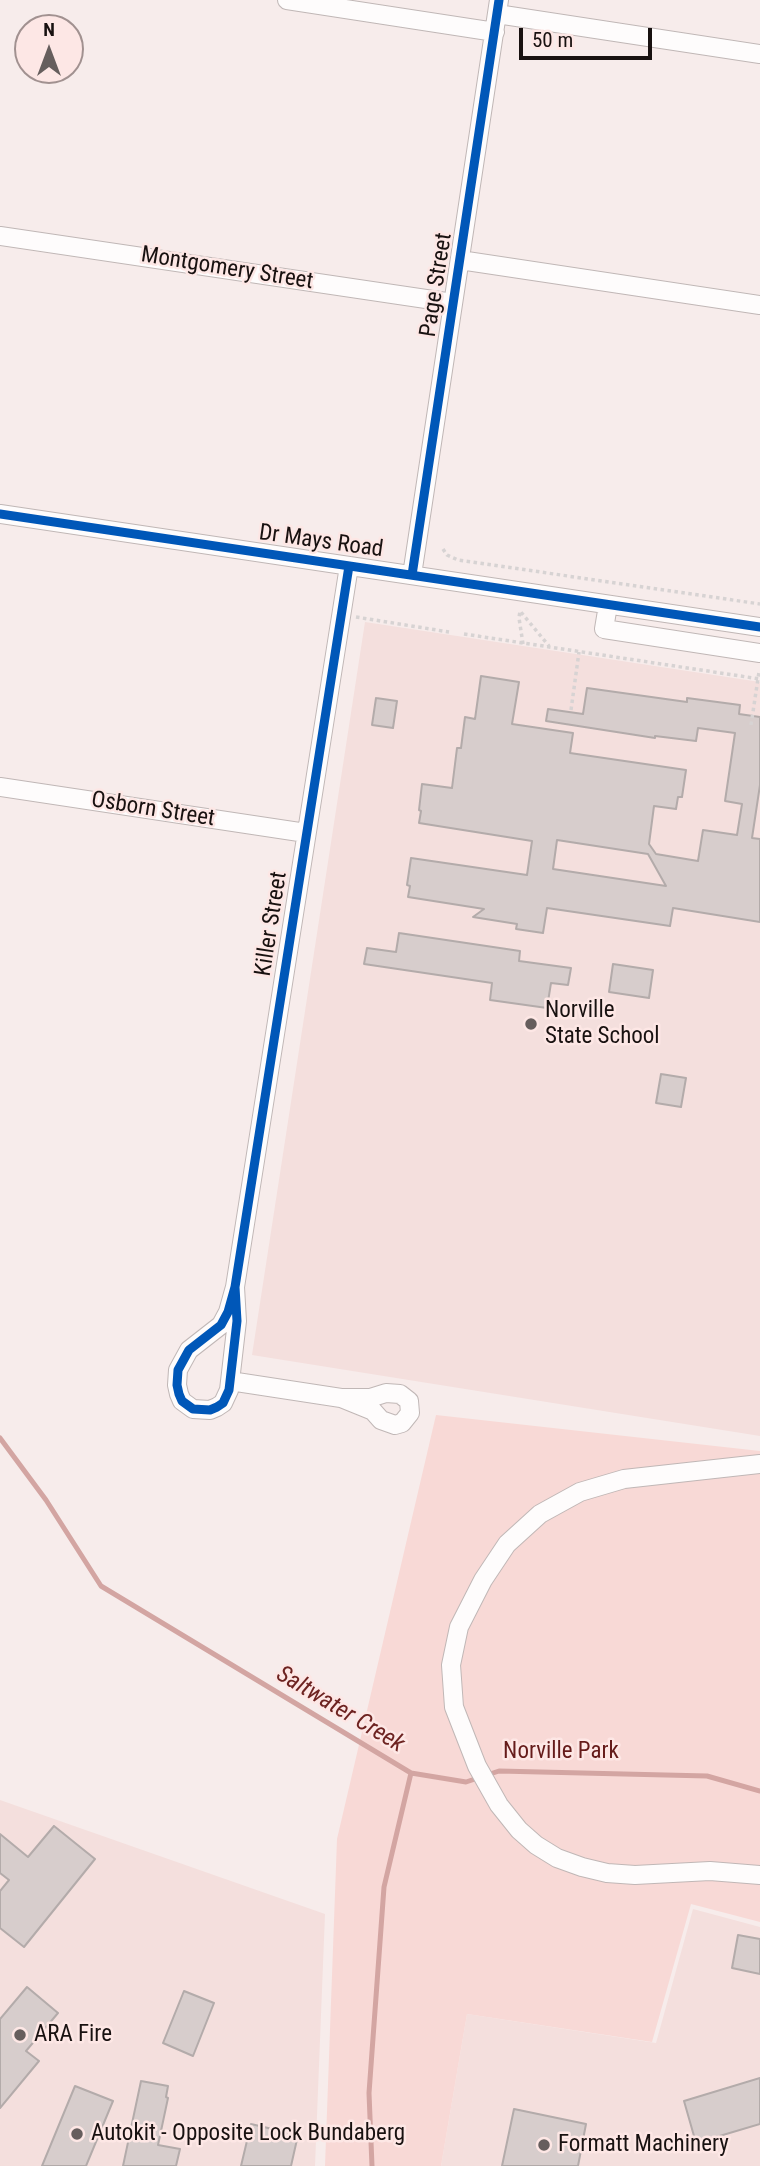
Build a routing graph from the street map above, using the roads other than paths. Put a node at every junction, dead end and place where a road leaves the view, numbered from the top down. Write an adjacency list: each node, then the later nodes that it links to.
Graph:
1 (287, 0): 3 (street)
2 (498, 7): 3 (street, Page Street); 4 (street)
3 (495, 32): 6 (street, Page Street)
4 (760, 54)
5 (0, 236): 7 (street, Montgomery Street)
6 (460, 260): 7 (street, Page Street); 8 (street)
7 (453, 303): 11 (street, Page Street)
8 (760, 305)
9 (0, 514): 10 (street, Dr Mays Road)
10 (349, 566): 11 (street, Dr Mays Road); 16 (street, Killer Street)
11 (412, 575): 12 (street, Dr Mays Road)
12 (608, 604): 13 (street, Dr Mays Road); 14 (street)
13 (760, 628)
14 (760, 653)
15 (0, 787): 16 (street, Osborn Street)
16 (306, 833): 17 (street, Killer Street)
17 (235, 1287): 18 (street); 18 (street)
18 (230, 1381): 19 (street)
19 (341, 1398)
20 (760, 1464): 21 (street)
21 (760, 1875)

